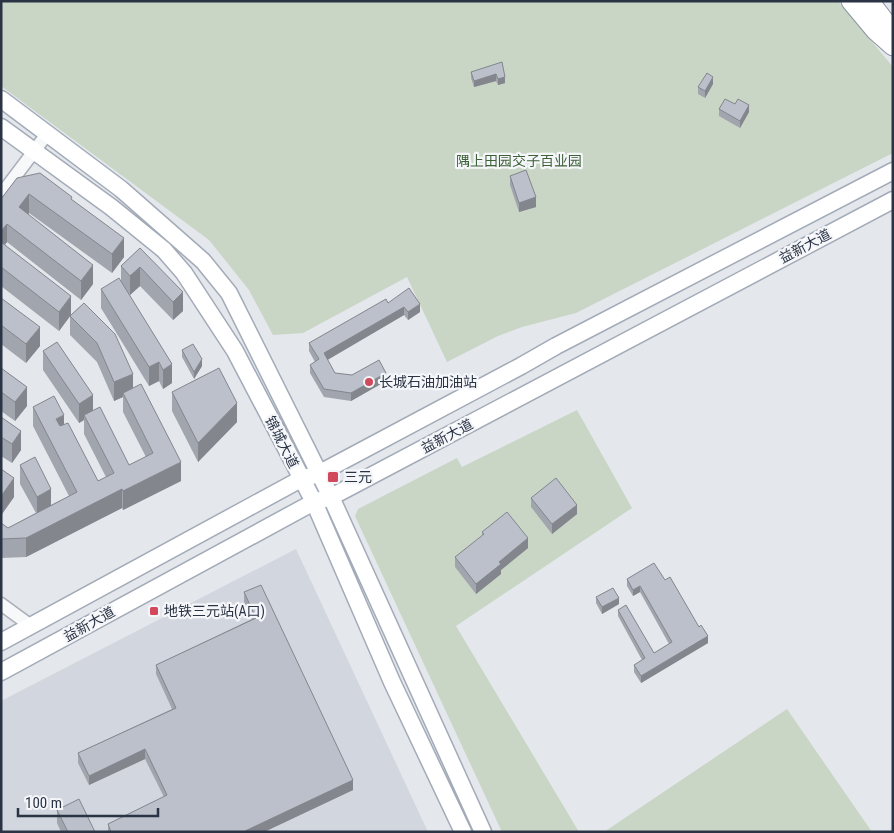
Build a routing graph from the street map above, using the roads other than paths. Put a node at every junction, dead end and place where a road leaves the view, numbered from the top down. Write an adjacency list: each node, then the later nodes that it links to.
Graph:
1 (851, 1): 4 (highway)
2 (869, 1): 3 (highway)
3 (893, 32)
4 (893, 46)
5 (1, 99): 7 (main road, 锦城大道)
6 (1, 127): 8 (main road, 锦城大道)
7 (47, 134): 8 (street); 12 (main road, 锦城大道)
8 (34, 152): 10 (street); 13 (main road, 锦城大道)
9 (893, 171): 12 (main road, 益新大道)
10 (1, 195)
11 (893, 200): 14 (main road, 益新大道)
12 (318, 474): 13 (main road, 益新大道); 14 (main road, 锦城大道)
13 (301, 479): 15 (main road, 锦城大道); 17 (main road, 益新大道)
14 (331, 498): 15 (main road, 益新大道); 21 (main road, 锦城大道)
15 (314, 502): 19 (main road, 益新大道); 20 (main road, 锦城大道)
16 (1, 604): 17 (street)
17 (30, 626): 18 (main road, 益新大道)
18 (1, 642)
19 (1, 672)
20 (463, 832)
21 (483, 832)

